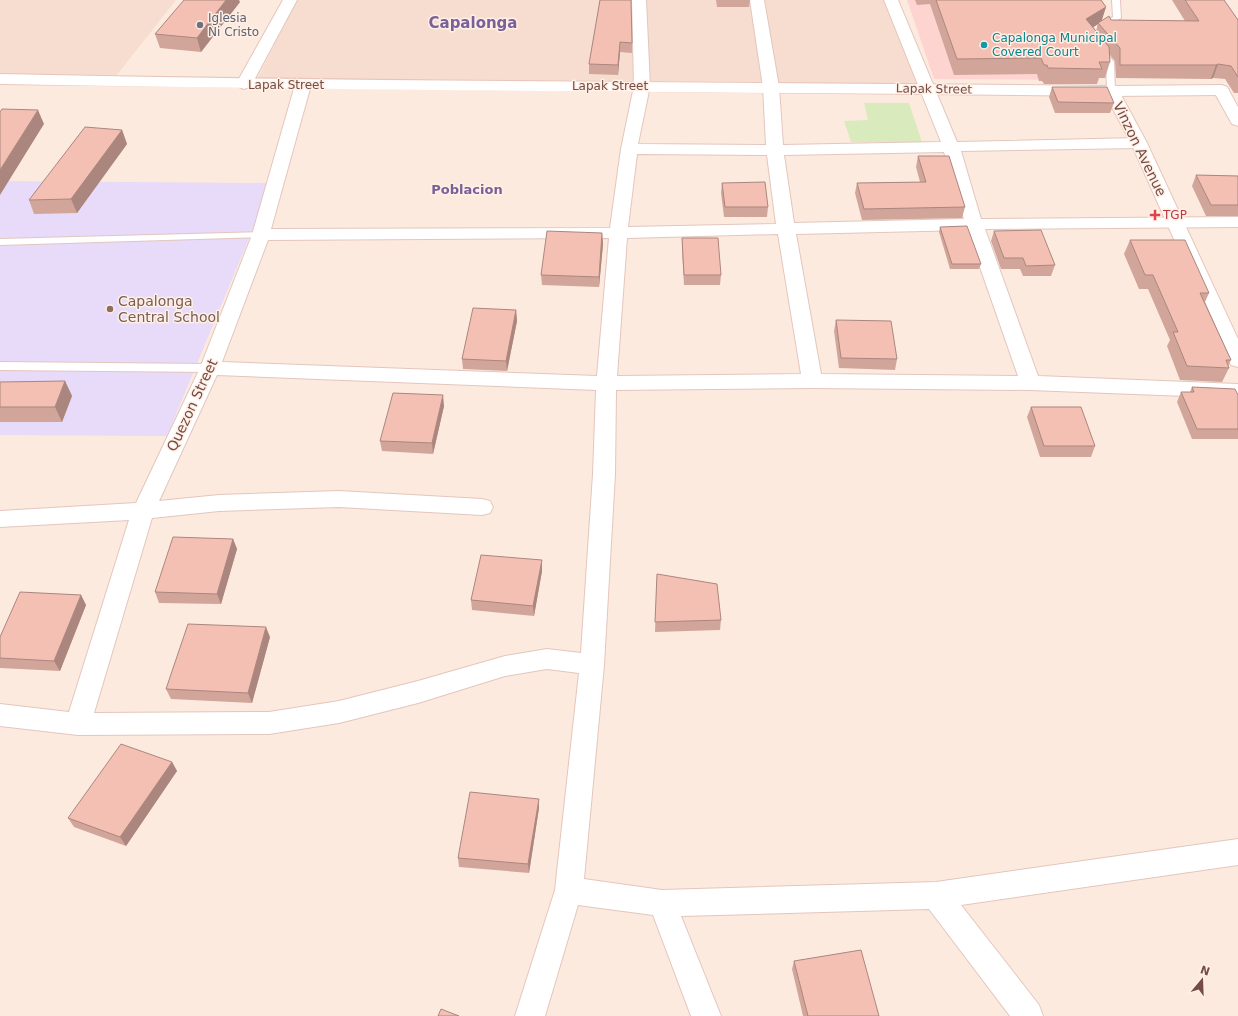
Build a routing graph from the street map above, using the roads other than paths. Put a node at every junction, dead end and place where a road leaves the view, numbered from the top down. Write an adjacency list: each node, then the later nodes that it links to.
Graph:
1 (290, 0): 9 (street)
2 (639, 0): 11 (street)
3 (757, 0): 12 (street)
4 (891, 0): 13 (street)
5 (1116, 0): 6 (lane)
6 (1093, 31)
7 (1096, 46): 14 (lane)
8 (0, 79): 9 (street, Lapak Street)
9 (244, 84): 10 (street, Lapak Street)
10 (303, 85): 11 (street, Lapak Street); 25 (street, Quezon Street)
11 (642, 86): 12 (street, Lapak Street); 18 (street)
12 (771, 87): 13 (street, Lapak Street); 19 (street)
13 (926, 89): 14 (street, Lapak Street); 17 (street)
14 (1111, 91): 15 (street, Lapak Street); 16 (street, Vinzon Avenue)
15 (1238, 121)
16 (1139, 143): 17 (street); 22 (street, Vinzon Avenue)
17 (951, 146): 19 (street); 21 (street)
18 (629, 150): 19 (street); 24 (street)
19 (775, 150): 23 (street)
20 (1238, 222): 22 (street)
21 (974, 224): 22 (street); 23 (street); 32 (street)
22 (1176, 224): 27 (street, Vinzon Avenue)
23 (786, 230): 24 (street); 30 (street)
24 (618, 233): 25 (street); 31 (street)
25 (262, 234): 26 (lane); 29 (street, Quezon Street)
26 (0, 242)
27 (1238, 360)
28 (0, 366): 29 (lane)
29 (210, 368): 31 (street); 35 (street, Quezon Street)
30 (812, 381): 31 (street); 32 (street)
31 (606, 383): 37 (street)
32 (1030, 383): 33 (street)
33 (1238, 391)
34 (482, 507): 35 (street)
35 (143, 511): 36 (street); 39 (street, Quezon Street)
36 (0, 519)
37 (592, 665): 39 (street); 41 (street)
38 (0, 715): 39 (street)
39 (78, 724)
40 (1238, 852): 42 (street)
41 (568, 890): 43 (street); 44 (street)
42 (936, 895): 43 (street); 46 (street)
43 (662, 903): 45 (street)
44 (530, 1016)
45 (706, 1016)
46 (1028, 1016)

